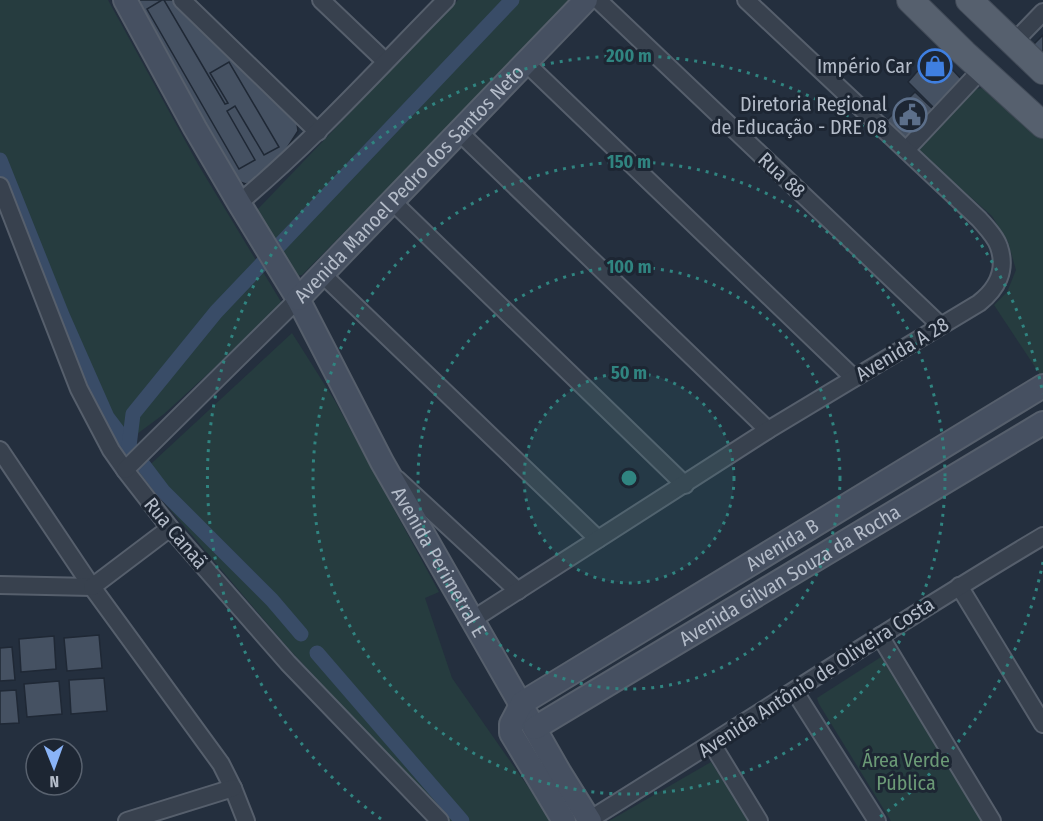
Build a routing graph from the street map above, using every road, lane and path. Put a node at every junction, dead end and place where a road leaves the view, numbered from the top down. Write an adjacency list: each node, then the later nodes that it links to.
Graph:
1 (125, 0): 22 (street, Avenida Manoel Pedro dos Santos Neto)
2 (182, 0): 17 (street)
3 (321, 0): 12 (street)
4 (446, 0): 12 (street)
5 (586, 0): 13 (street, Avenida Manoel Pedro dos Santos Neto)
6 (598, 0): 25 (street, Rua 88)
7 (746, 0): 19 (street, Avenida A 28)
8 (969, 0): 11 (main road)
9 (917, 2): 14 (main road)
10 (1043, 12): 11 (street)
11 (1013, 43): 15 (main road)
12 (385, 61): 17 (street)
13 (526, 63): 18 (street, Avenida Manoel Pedro dos Santos Neto); 26 (street)
14 (982, 69): 16 (main road); 19 (street)
15 (1043, 71)
16 (1043, 125)
17 (318, 132): 22 (street)
18 (459, 132): 21 (street, Avenida Manoel Pedro dos Santos Neto); 29 (street)
19 (906, 150): 25 (street, Avenida A 28)
20 (0, 186): 31 (street, Rua Canaã)
21 (392, 201): 23 (street, Avenida Manoel Pedro dos Santos Neto); 33 (street)
22 (238, 203): 24 (street, Avenida Manoel Pedro dos Santos Neto)
23 (322, 274): 24 (street, Avenida Manoel Pedro dos Santos Neto); 36 (street)
24 (298, 299): 31 (street); 32 (street, Avenida Perimetral E)
25 (940, 325): 26 (street, Avenida A 28)
26 (854, 378): 29 (street, Avenida A 28)
27 (1043, 386): 44 (street, Avenida B)
28 (1043, 423): 46 (street, Avenida Gilvan Souza da Rocha)
29 (768, 430): 33 (street, Avenida A 28)
30 (0, 450): 39 (street)
31 (128, 466): 34 (street, Rua Canaã)
32 (386, 468): 40 (street); 41 (street, Avenida Perimetral E)
33 (685, 485): 36 (street, Avenida A 28)
34 (170, 528): 39 (street); 51 (street, Rua Canaã)
35 (1043, 536): 38 (street, Avenida Antônio de Oliveira Costa)
36 (598, 539): 40 (street, Avenida A 28)
37 (0, 585): 39 (street)
38 (959, 586): 42 (street, Avenida Antônio de Oliveira Costa); 45 (street)
39 (92, 587): 48 (street)
40 (518, 591): 41 (street, Avenida A 28)
41 (472, 620): 44 (street, Avenida Perimetral E)
42 (880, 636): 43 (street, Avenida Antônio de Oliveira Costa); 56 (street)
43 (795, 692): 47 (street, Avenida Antônio de Oliveira Costa); 55 (street)
44 (522, 703): 46 (street, Avenida Perimetral E); 52 (street)
45 (1043, 724)
46 (535, 728): 53 (street)
47 (712, 744): 53 (street, Avenida Antônio de Oliveira Costa); 54 (street)
48 (233, 788): 49 (street); 50 (street)
49 (127, 821)
50 (246, 821)
51 (440, 821)
52 (564, 821)
53 (590, 821)
54 (759, 821)
55 (877, 821)
56 (992, 821)

